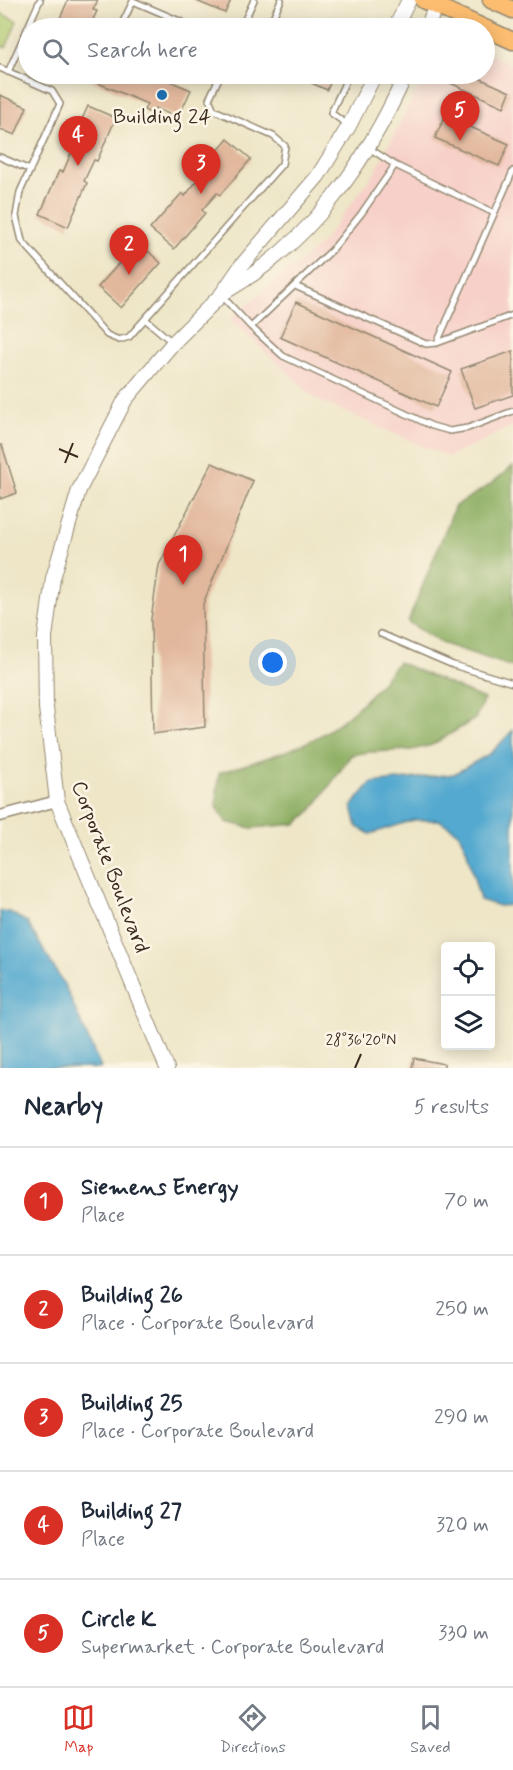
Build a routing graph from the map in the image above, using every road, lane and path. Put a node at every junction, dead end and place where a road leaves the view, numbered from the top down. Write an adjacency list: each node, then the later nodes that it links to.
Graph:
1 (40, 0): 8 (lane)
2 (254, 0): 11 (lane)
3 (281, 0): 12 (lane)
4 (409, 0): 13 (street)
5 (491, 0): 7 (main road)
6 (432, 2): 14 (street); 15 (main road)
7 (513, 10)
8 (32, 18)
9 (125, 18): 10 (lane)
10 (173, 18)
11 (246, 18)
12 (273, 18)
13 (400, 18)
14 (429, 18)
15 (465, 18)
16 (495, 32): 17 (main road)
17 (513, 41)
18 (18, 50): 20 (lane)
19 (0, 68): 20 (lane)
20 (8, 72): 21 (lane)
21 (18, 76)
22 (36, 84): 31 (lane)
23 (215, 84): 37 (lane)
24 (344, 84): 27 (lane)
25 (370, 84): 27 (street, Corporate Boulevard)
26 (401, 84): 28 (street, Corporate Boulevard)
27 (349, 126): 35 (street, Corporate Boulevard)
28 (369, 148): 30 (lane); 35 (street, Corporate Boulevard)
29 (0, 157): 31 (lane)
30 (395, 165): 33 (lane); 34 (lane)
31 (30, 170): 37 (lane)
32 (513, 171): 33 (lane)
33 (494, 213): 40 (lane)
34 (295, 286): 38 (lane); 40 (lane)
35 (221, 295): 38 (lane); 39 (street, Corporate Boulevard)
36 (513, 315): 40 (lane)
37 (145, 320): 39 (lane)
38 (251, 327): 41 (lane)
39 (173, 342): 44 (street, Corporate Boulevard)
40 (437, 343)
41 (513, 411)
42 (381, 634): 43 (lane)
43 (513, 683)
44 (57, 801): 45 (street); 46 (street, Corporate Boulevard)
45 (0, 816)
46 (167, 1068)

